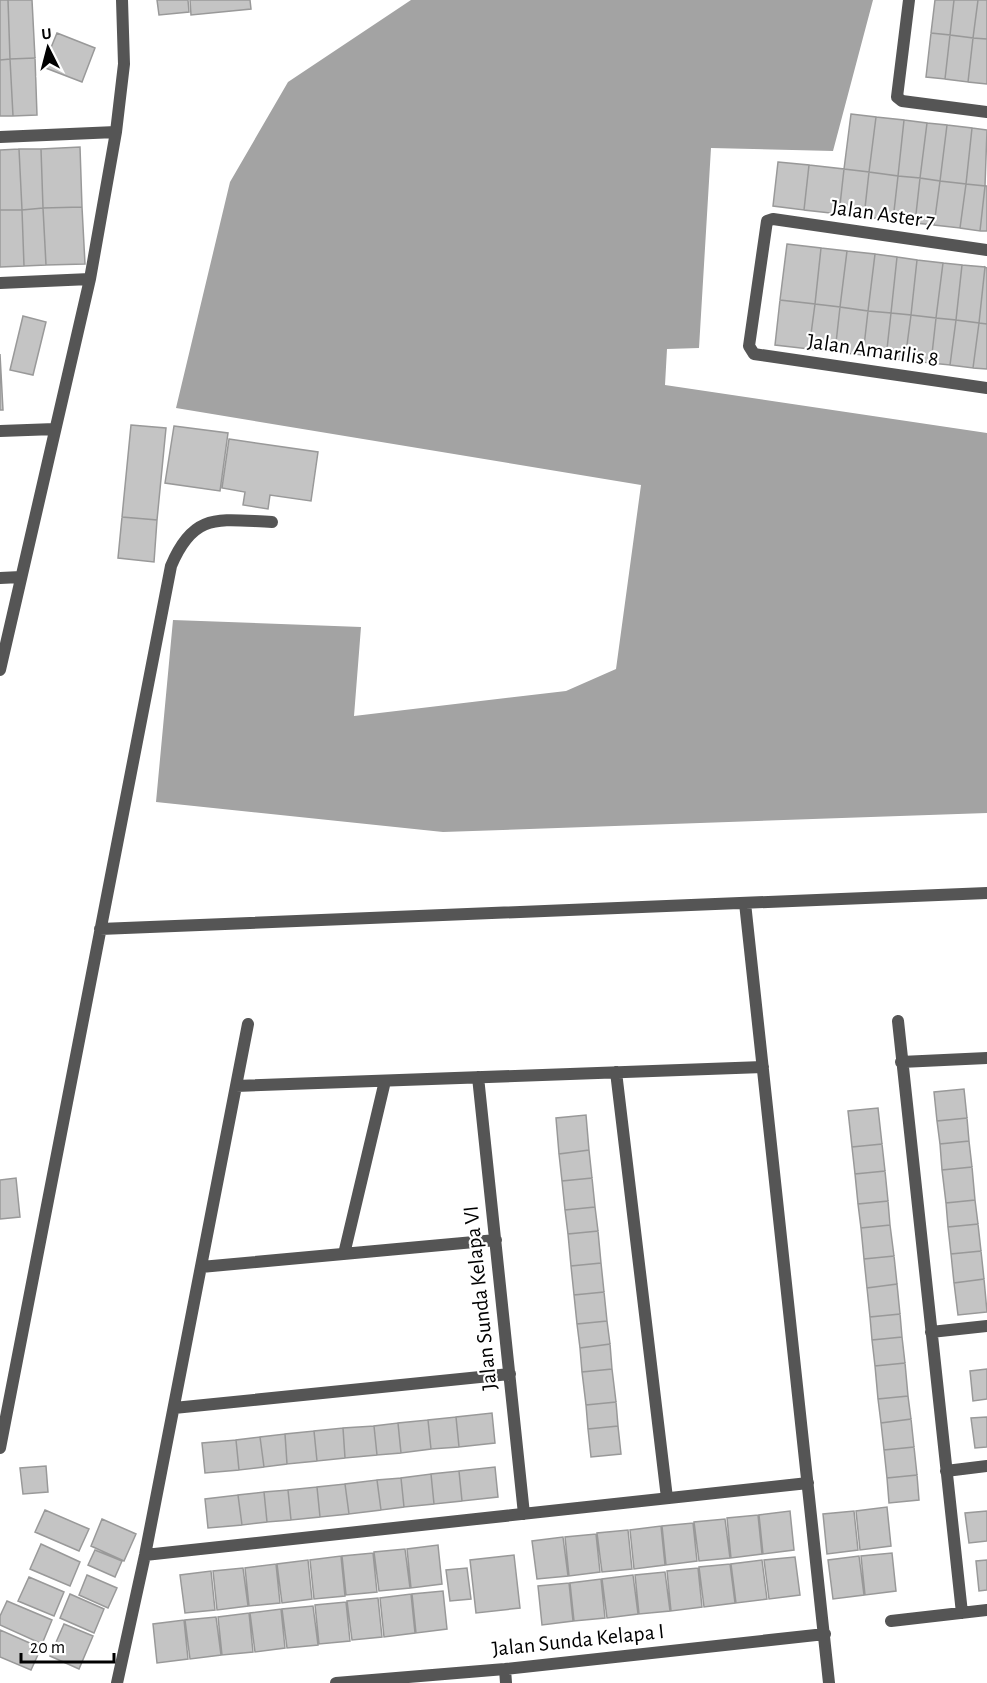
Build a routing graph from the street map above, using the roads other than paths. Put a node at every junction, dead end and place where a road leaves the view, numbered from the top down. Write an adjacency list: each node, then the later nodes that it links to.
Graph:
1 (122, 0): 4 (street)
2 (909, 0): 3 (street)
3 (987, 112)
4 (116, 132): 5 (street); 7 (street)
5 (0, 137)
6 (987, 250): 9 (street, Jalan Aster 7)
7 (90, 279): 8 (street); 11 (street)
8 (0, 283)
9 (754, 354): 10 (street, Jalan Amarilis 8)
10 (987, 388)
11 (55, 429): 12 (street); 14 (street)
12 (0, 431)
13 (272, 522): 20 (street)
14 (21, 577): 15 (street); 16 (street)
15 (0, 578)
16 (1, 656): 17 (street)
17 (0, 670)
18 (987, 893): 19 (street)
19 (745, 903): 20 (street); 25 (street)
20 (100, 929): 37 (street)
21 (898, 1021): 24 (street)
22 (248, 1024): 29 (street)
23 (987, 1058): 24 (street)
24 (901, 1062): 34 (street)
25 (763, 1067): 26 (street); 40 (street)
26 (616, 1072): 27 (street); 41 (street)
27 (478, 1077): 28 (street); 30 (street, Jalan Sunda Kelapa VI)
28 (385, 1080): 29 (street); 31 (street)
29 (236, 1086): 32 (street)
30 (496, 1240): 31 (street); 35 (street, Jalan Sunda Kelapa VI)
31 (344, 1254): 32 (street)
32 (201, 1267): 36 (street)
33 (987, 1326): 34 (street)
34 (931, 1332): 39 (street)
35 (510, 1374): 36 (street); 42 (street, Jalan Sunda Kelapa VI)
36 (174, 1408): 43 (street)
37 (0, 1448)
38 (987, 1466): 39 (street)
39 (946, 1471): 45 (street)
40 (808, 1483): 41 (street); 47 (street)
41 (667, 1498): 42 (street)
42 (524, 1514): 43 (street)
43 (146, 1555): 49 (street)
44 (987, 1610): 45 (street)
45 (962, 1613): 46 (street)
46 (891, 1621)
47 (825, 1634): 48 (street, Jalan Sunda Kelapa I); 52 (street)
48 (505, 1669): 50 (street, Jalan Sunda Kelapa I); 51 (street)
49 (117, 1683)
50 (336, 1683)
51 (507, 1683)
52 (829, 1683)

